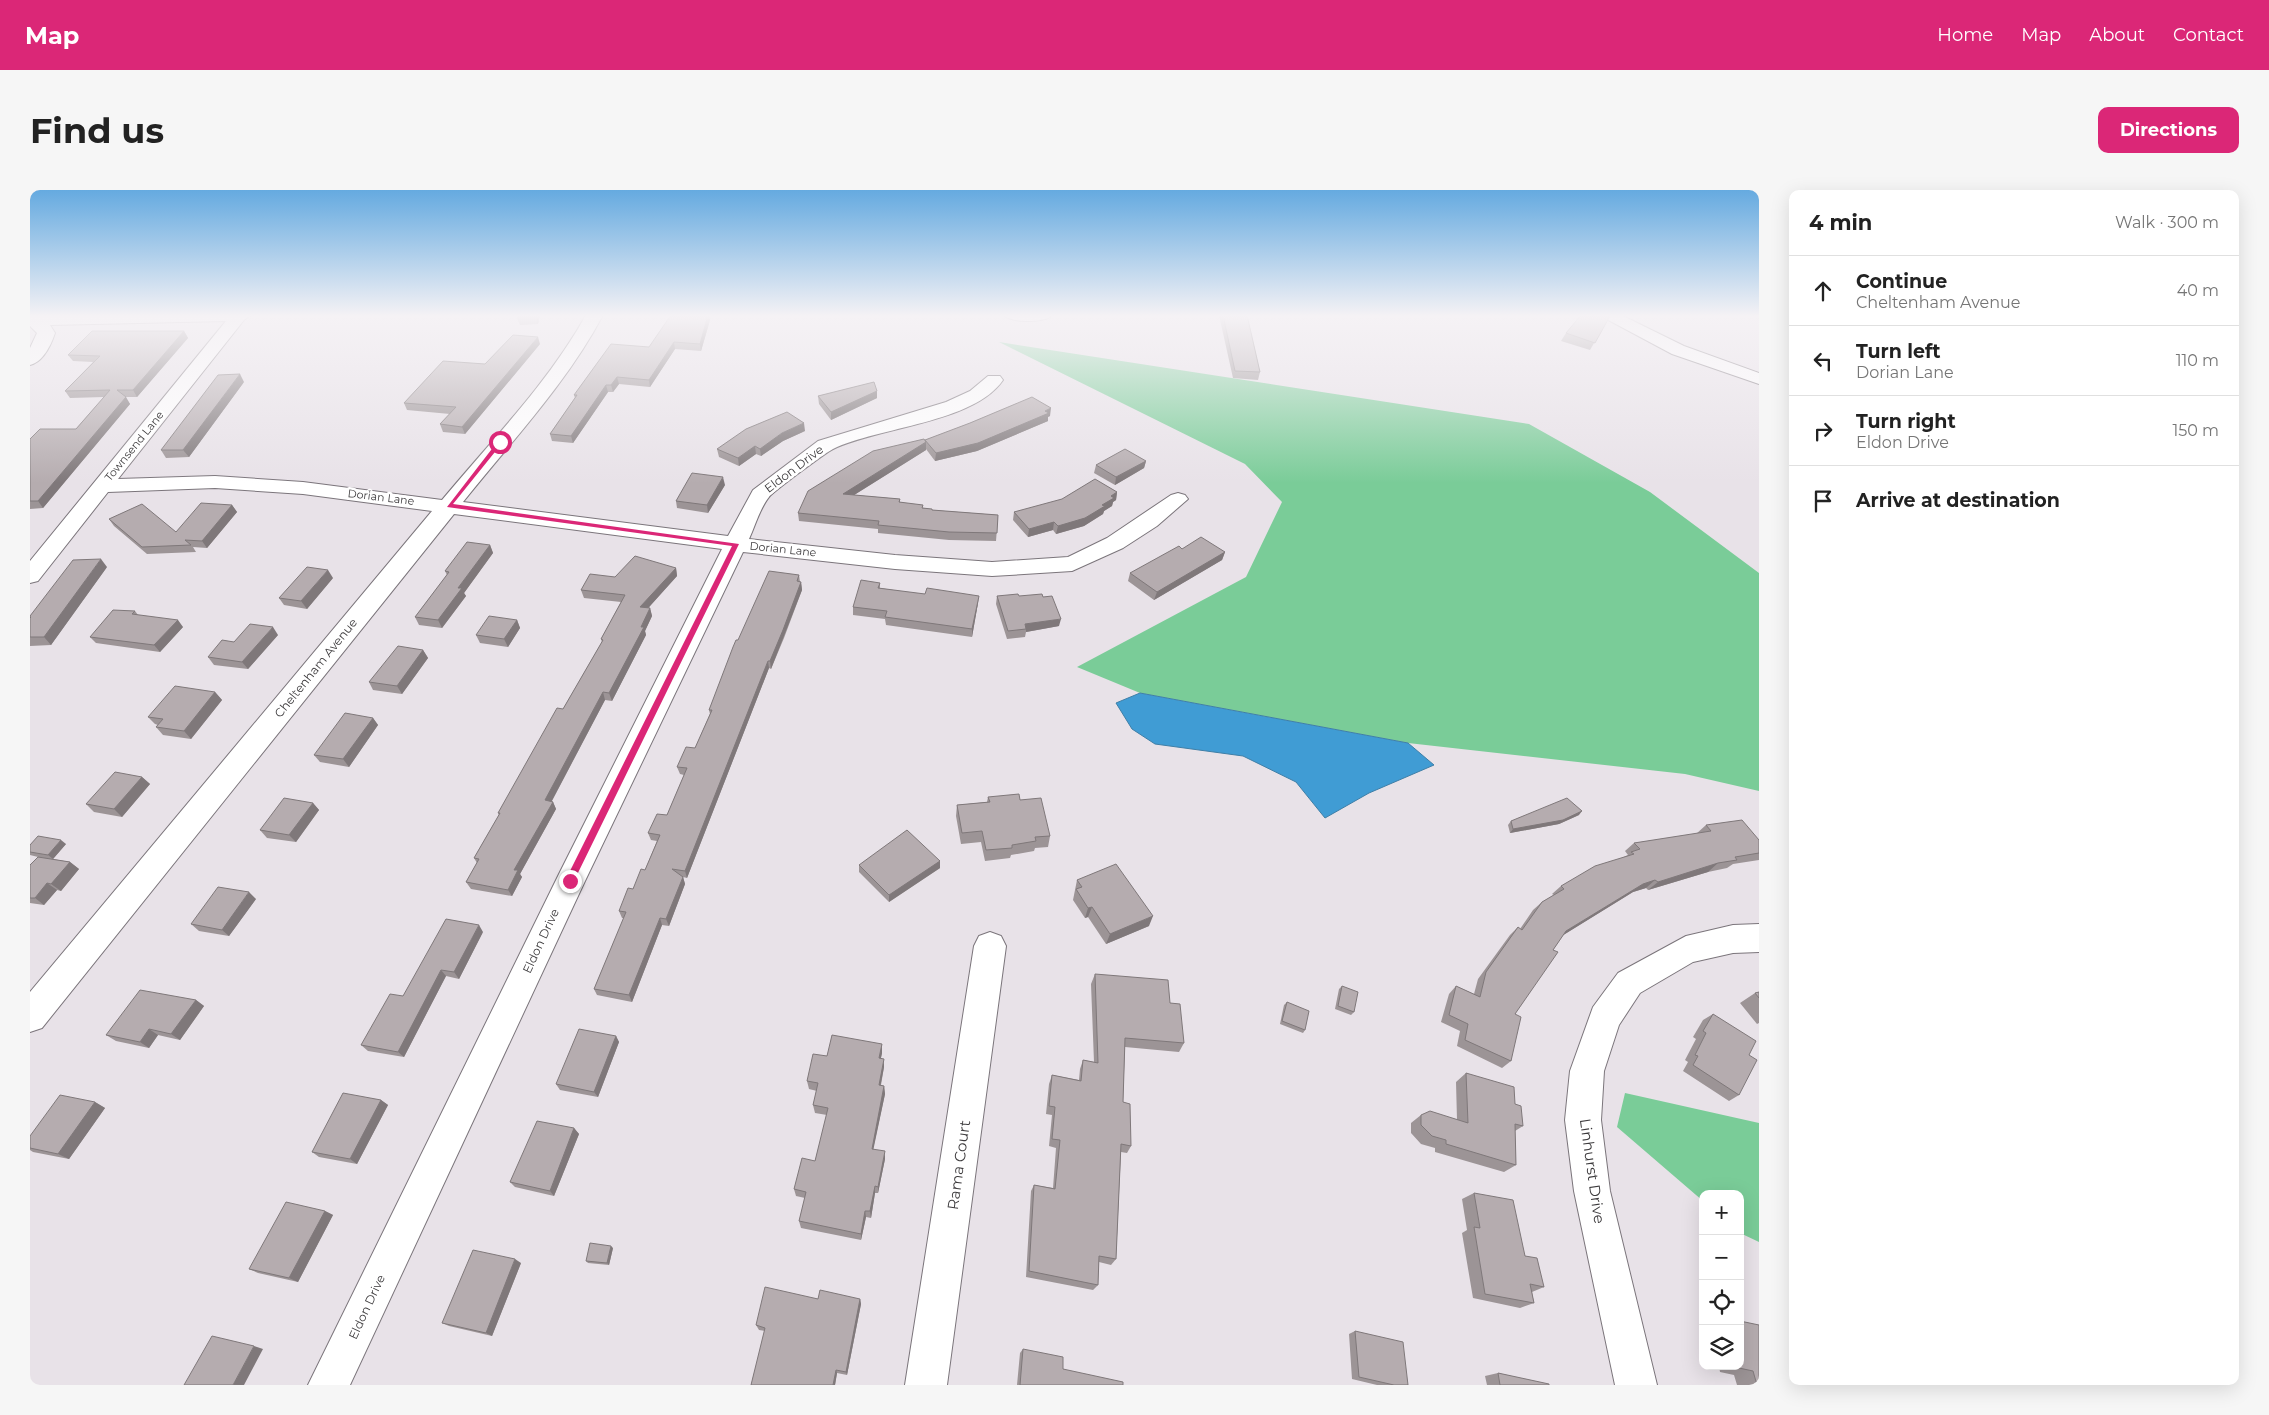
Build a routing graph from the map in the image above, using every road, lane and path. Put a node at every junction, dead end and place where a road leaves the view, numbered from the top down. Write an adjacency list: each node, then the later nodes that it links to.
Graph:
1 (194, 371): 6 (street, Townsend Lane)
2 (559, 371): 8 (street, Cheltenham Avenue)
3 (1736, 371): 4 (street)
4 (1759, 379)
5 (994, 380): 9 (street, Eldon Drive)
6 (102, 486): 8 (street, Dorian Lane); 10 (street, Townsend Lane)
7 (1178, 499): 9 (street, Dorian Lane)
8 (449, 506): 9 (street, Dorian Lane); 13 (street, Cheltenham Avenue)
9 (736, 544): 14 (street, Eldon Drive)
10 (30, 576)
11 (1759, 938): 16 (street, Linhurst Drive)
12 (990, 946): 15 (street, Rama Court)
13 (30, 1017)
14 (330, 1385)
15 (926, 1385)
16 (1636, 1385)

